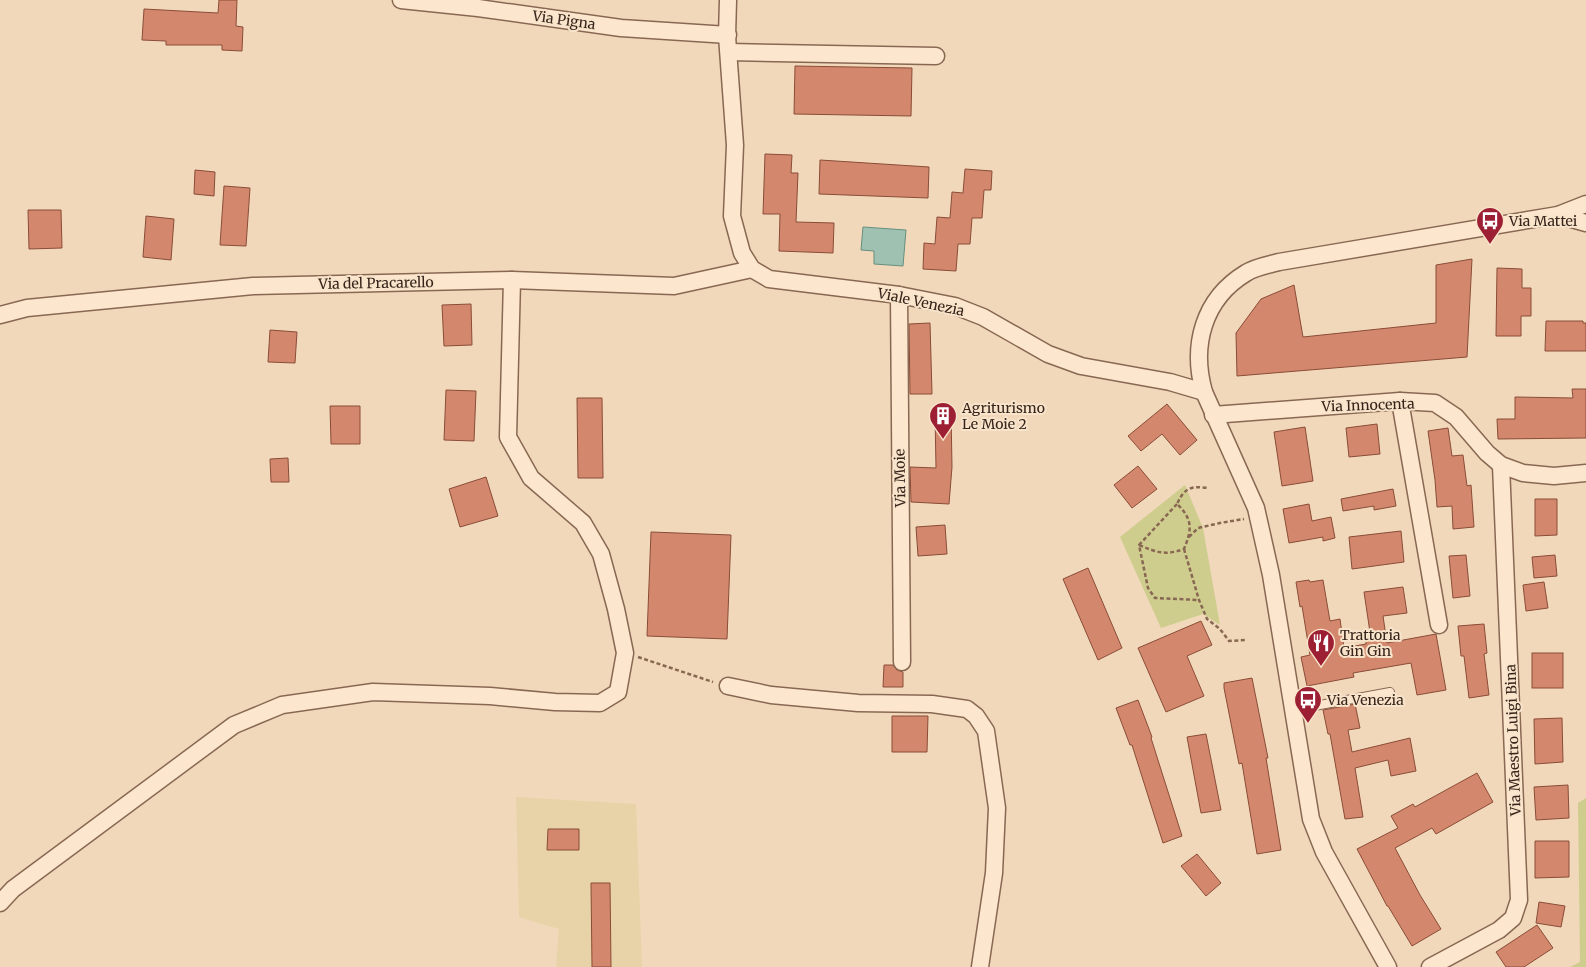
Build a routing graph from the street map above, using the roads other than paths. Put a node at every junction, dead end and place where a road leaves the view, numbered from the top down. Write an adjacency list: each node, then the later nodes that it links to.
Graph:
1 (402, 0): 3 (street, Via Pigna)
2 (728, 0): 3 (street)
3 (728, 35): 4 (street)
4 (729, 52): 5 (street); 9 (street)
5 (936, 56)
6 (1586, 204): 7 (street)
7 (1558, 215): 8 (street); 13 (street)
8 (1586, 223)
9 (752, 269): 10 (street, Via del Pracarello); 11 (street, Viale Venezia)
10 (512, 280): 12 (street, Via del Pracarello); 25 (street)
11 (899, 295): 14 (street, Viale Venezia); 21 (street, Via Moie)
12 (0, 315)
13 (1199, 376): 14 (street, Viale Venezia); 15 (street)
14 (1170, 382): 15 (street, Viale Venezia)
15 (1204, 392): 17 (street)
16 (1400, 401): 17 (street, Via Innocenta); 18 (street, Via Innocenta); 20 (street)
17 (1213, 415): 24 (street)
18 (1501, 465): 19 (street, Via Innocenta); 28 (street, Via Maestro Luigi Bina)
19 (1586, 473)
20 (1439, 625)
21 (902, 662)
22 (728, 686): 26 (street)
23 (1390, 692): 24 (lane)
24 (1293, 710): 27 (street)
25 (0, 903)
26 (980, 967)
27 (1388, 967)
28 (1430, 967)

